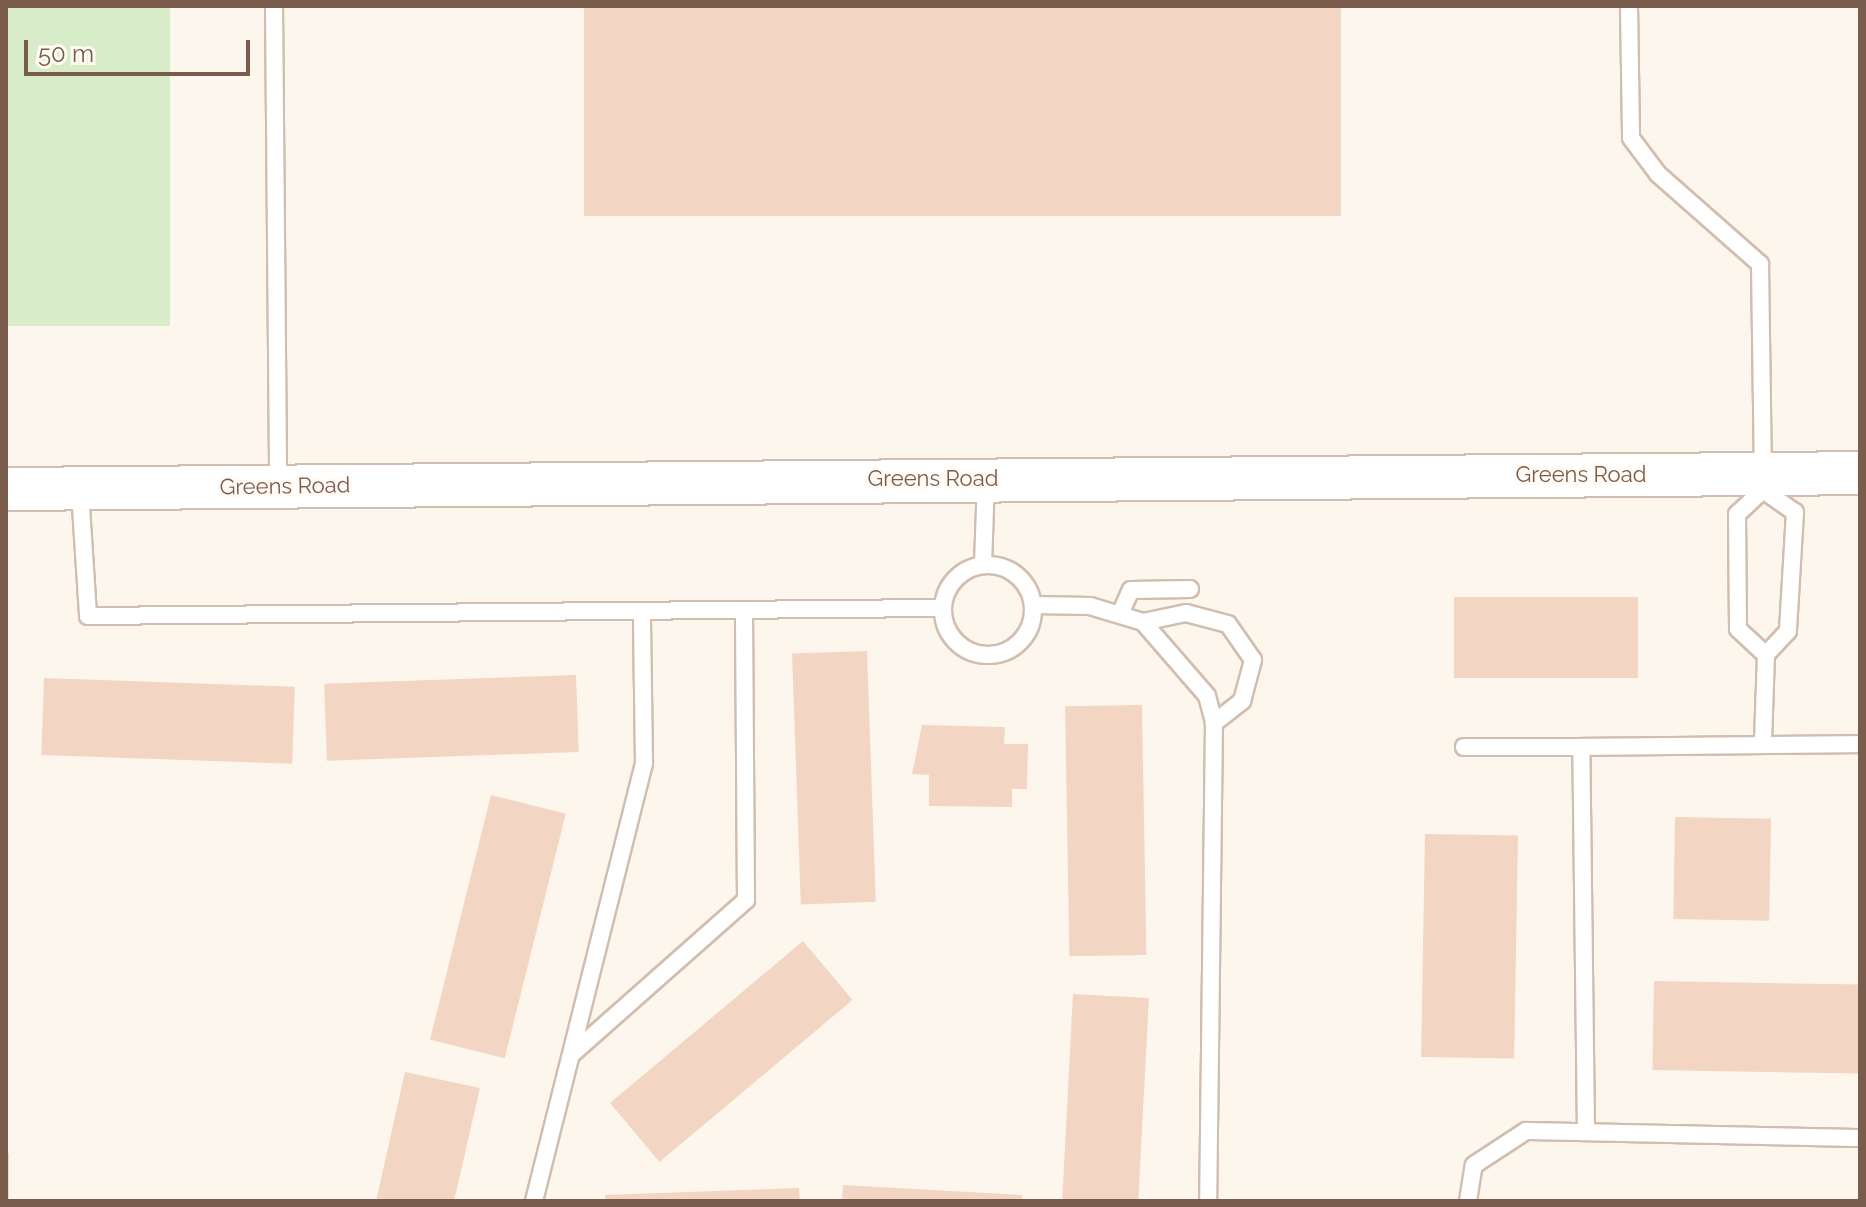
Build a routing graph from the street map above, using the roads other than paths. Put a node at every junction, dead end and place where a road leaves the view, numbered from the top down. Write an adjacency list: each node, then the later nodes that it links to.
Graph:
1 (274, 6): 6 (lane)
2 (1629, 6): 5 (lane)
3 (1860, 473): 5 (main road, Greens Road)
4 (986, 479): 5 (main road, Greens Road); 6 (main road, Greens Road); 9 (lane)
5 (1763, 482): 17 (lane); 17 (lane)
6 (278, 487): 8 (main road, Greens Road)
7 (6, 489): 8 (main road, Greens Road)
8 (80, 489): 15 (lane)
9 (983, 565): 11 (lane); 12 (lane)
10 (1190, 589): 14 (lane)
11 (1033, 605): 12 (lane); 14 (lane)
12 (942, 608): 13 (lane)
13 (744, 610): 15 (lane); 23 (lane)
14 (1121, 612): 16 (lane)
15 (642, 614): 23 (lane)
16 (1143, 622): 18 (lane); 18 (lane)
17 (1766, 655): 19 (lane)
18 (1214, 723): 27 (lane)
19 (1763, 741): 20 (lane); 22 (lane)
20 (1860, 744)
21 (1464, 747): 22 (lane)
22 (1581, 747): 24 (lane)
23 (571, 1054): 26 (lane)
24 (1586, 1132): 25 (lane); 28 (lane)
25 (1860, 1138)
26 (534, 1201)
27 (1208, 1201)
28 (1468, 1201)

